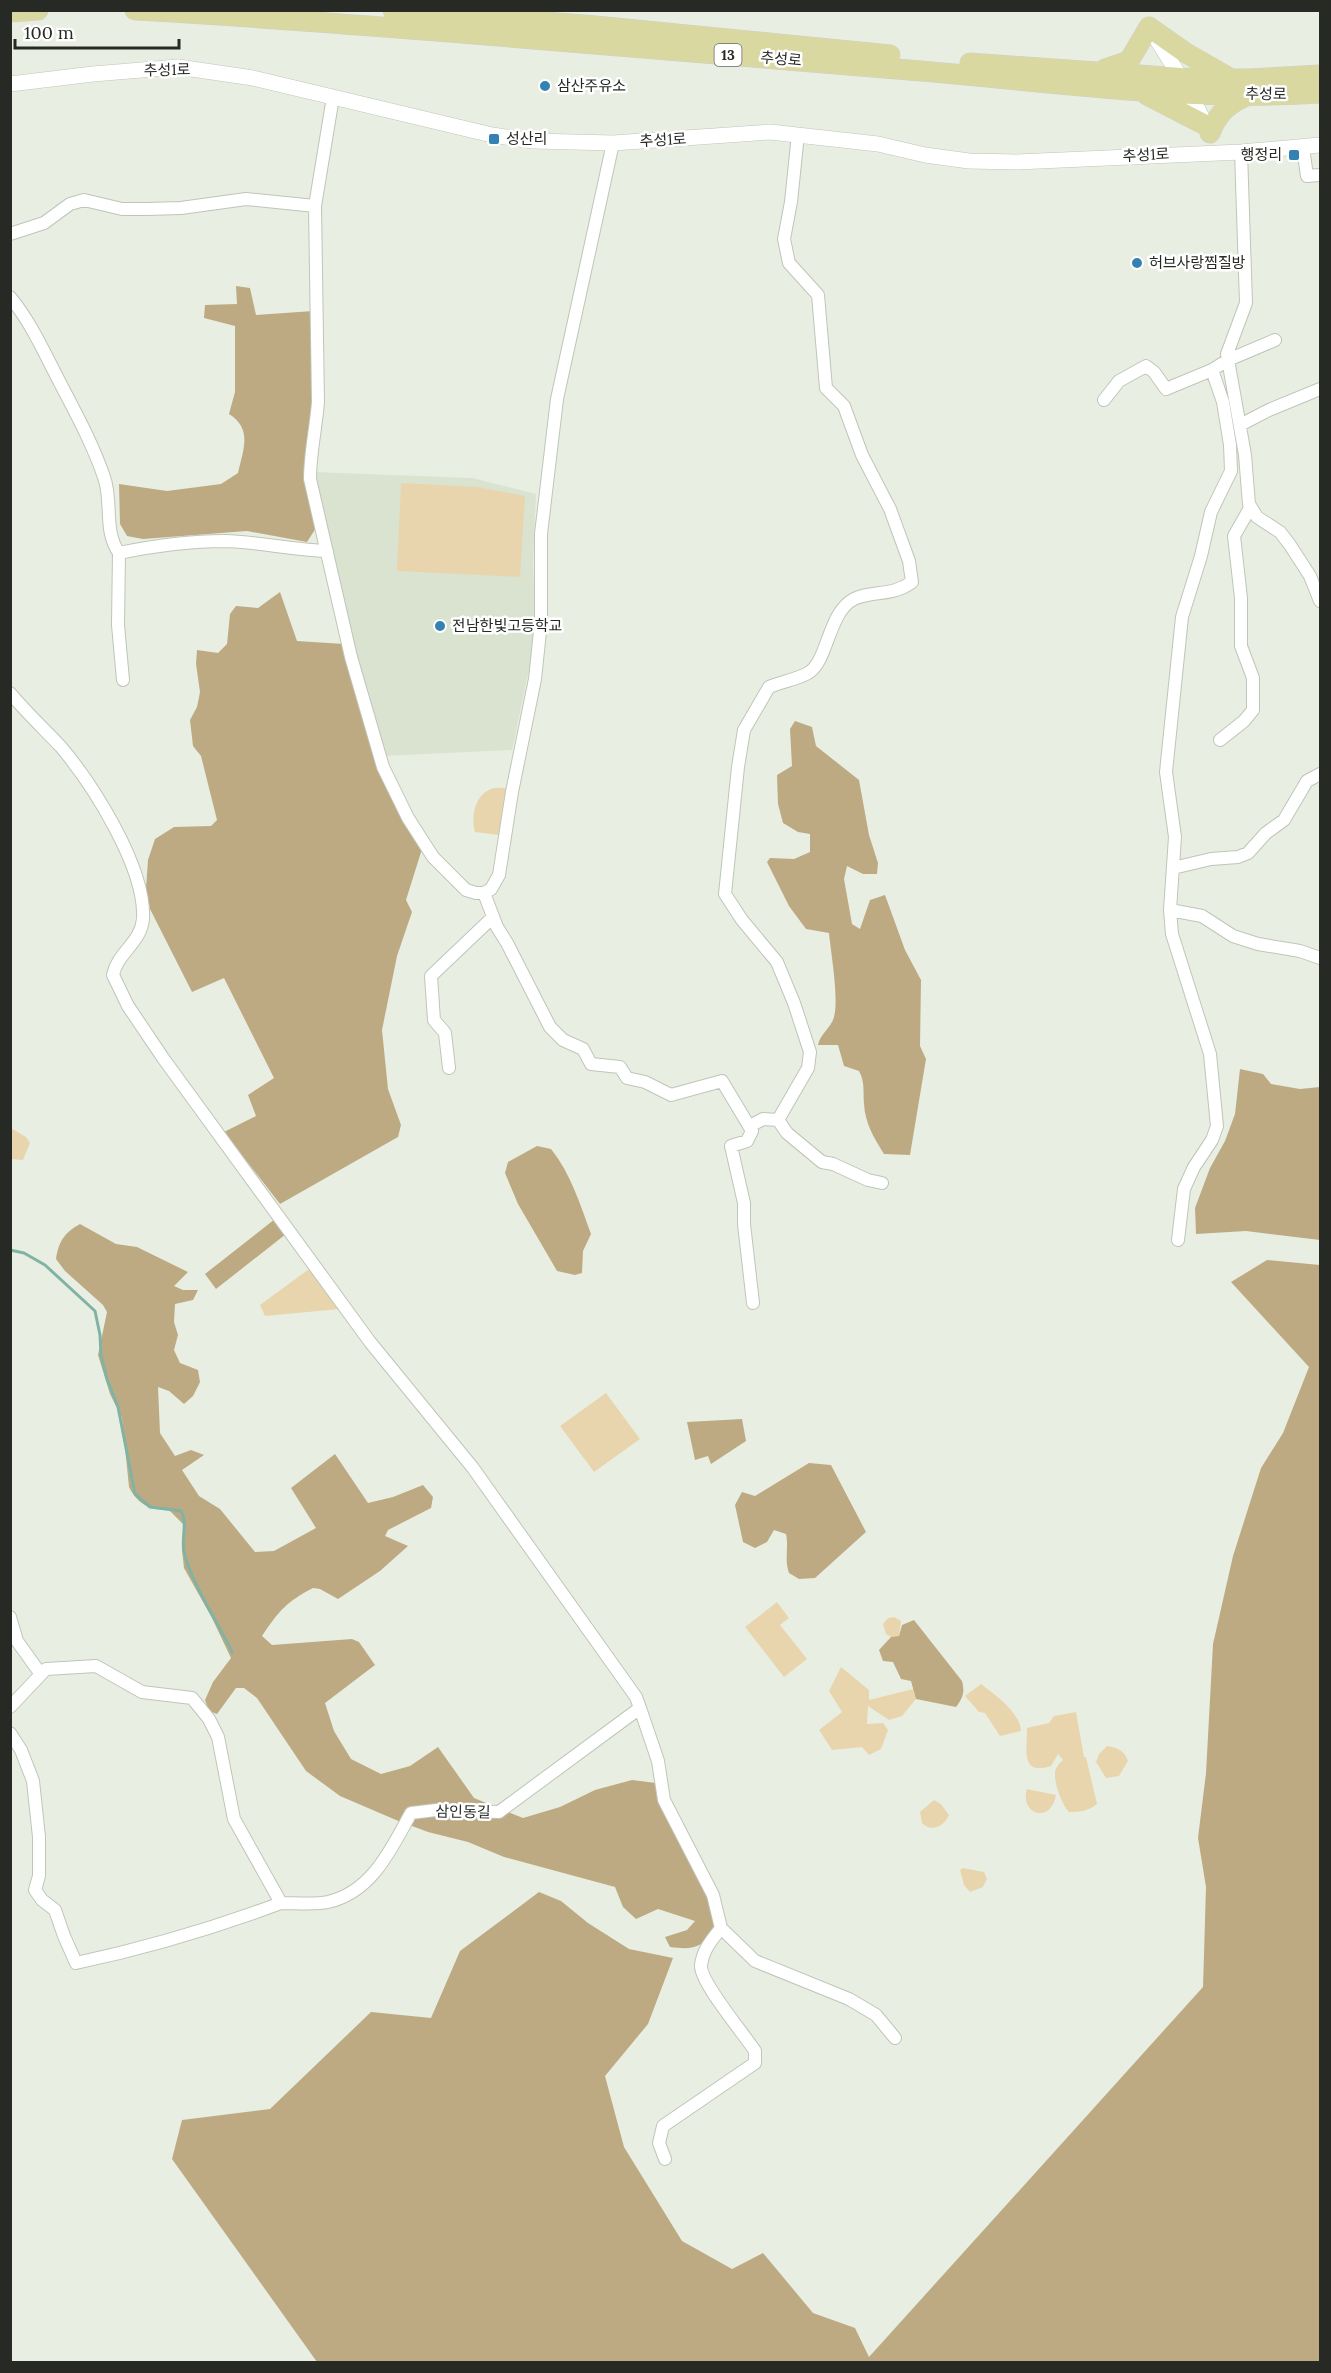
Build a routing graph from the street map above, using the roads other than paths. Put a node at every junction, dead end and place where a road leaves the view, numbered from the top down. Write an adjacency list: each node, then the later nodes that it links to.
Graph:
1 (38, 10): 4 (main road)
2 (135, 10): 11 (main road, 추성로 / 13)
3 (393, 10): 6 (main road, 추성로 / 13)
4 (10, 12)
5 (1149, 27): 6 (main road); 8 (main road); 10 (street)
6 (1096, 72): 10 (main road, 추성로 / 13)
7 (1320, 75): 8 (main road, 추성로 / 13)
8 (1231, 78): 10 (main road, 추성로 / 13)
9 (10, 84): 14 (street, 추성1로)
10 (1185, 86): 11 (main road, 추성로 / 13); 13 (main road, 추성로 / 13); 15 (street)
11 (1136, 90): 15 (main road)
12 (1320, 93): 13 (main road, 추성로 / 13)
13 (1250, 94): 15 (main road)
14 (333, 97): 17 (street, 추성1로); 23 (street)
15 (1209, 130): 20 (street)
16 (798, 134): 17 (street, 추성1로); 20 (street, 추성1로); 46 (street)
17 (613, 143): 41 (street)
18 (1320, 145): 19 (street, 추성1로)
19 (1303, 147): 21 (street, 추성1로); 22 (street)
20 (1221, 152): 21 (street, 추성1로)
21 (1241, 152): 27 (street)
22 (1320, 175)
23 (315, 206): 24 (street); 33 (street)
24 (10, 234)
25 (10, 297): 34 (street)
26 (1275, 340): 27 (street)
27 (1228, 360): 28 (street); 31 (street)
28 (1212, 370): 30 (street); 40 (street)
29 (1320, 389): 31 (street)
30 (1104, 400)
31 (1240, 425): 32 (street)
32 (1250, 508): 35 (street); 38 (street)
33 (327, 551): 34 (street); 41 (street)
34 (119, 553): 36 (street)
35 (1320, 601)
36 (123, 680)
37 (10, 693): 54 (street)
38 (1220, 740)
39 (1320, 774): 40 (street)
40 (1173, 868): 42 (street)
41 (484, 893): 43 (street)
42 (1170, 910): 44 (street); 49 (street)
43 (493, 917): 45 (street); 47 (street)
44 (1320, 958)
45 (449, 1068)
46 (778, 1120): 47 (street); 48 (street)
47 (750, 1126): 50 (street)
48 (882, 1183)
49 (1178, 1240)
50 (753, 1303)
51 (10, 1617): 52 (street)
52 (40, 1673): 53 (street); 56 (street)
53 (10, 1707)
54 (640, 1708): 56 (street, 삼인동길); 57 (street)
55 (10, 1733): 56 (street)
56 (281, 1903)
57 (721, 1928): 58 (street); 59 (street)
58 (895, 2037)
59 (665, 2159)

